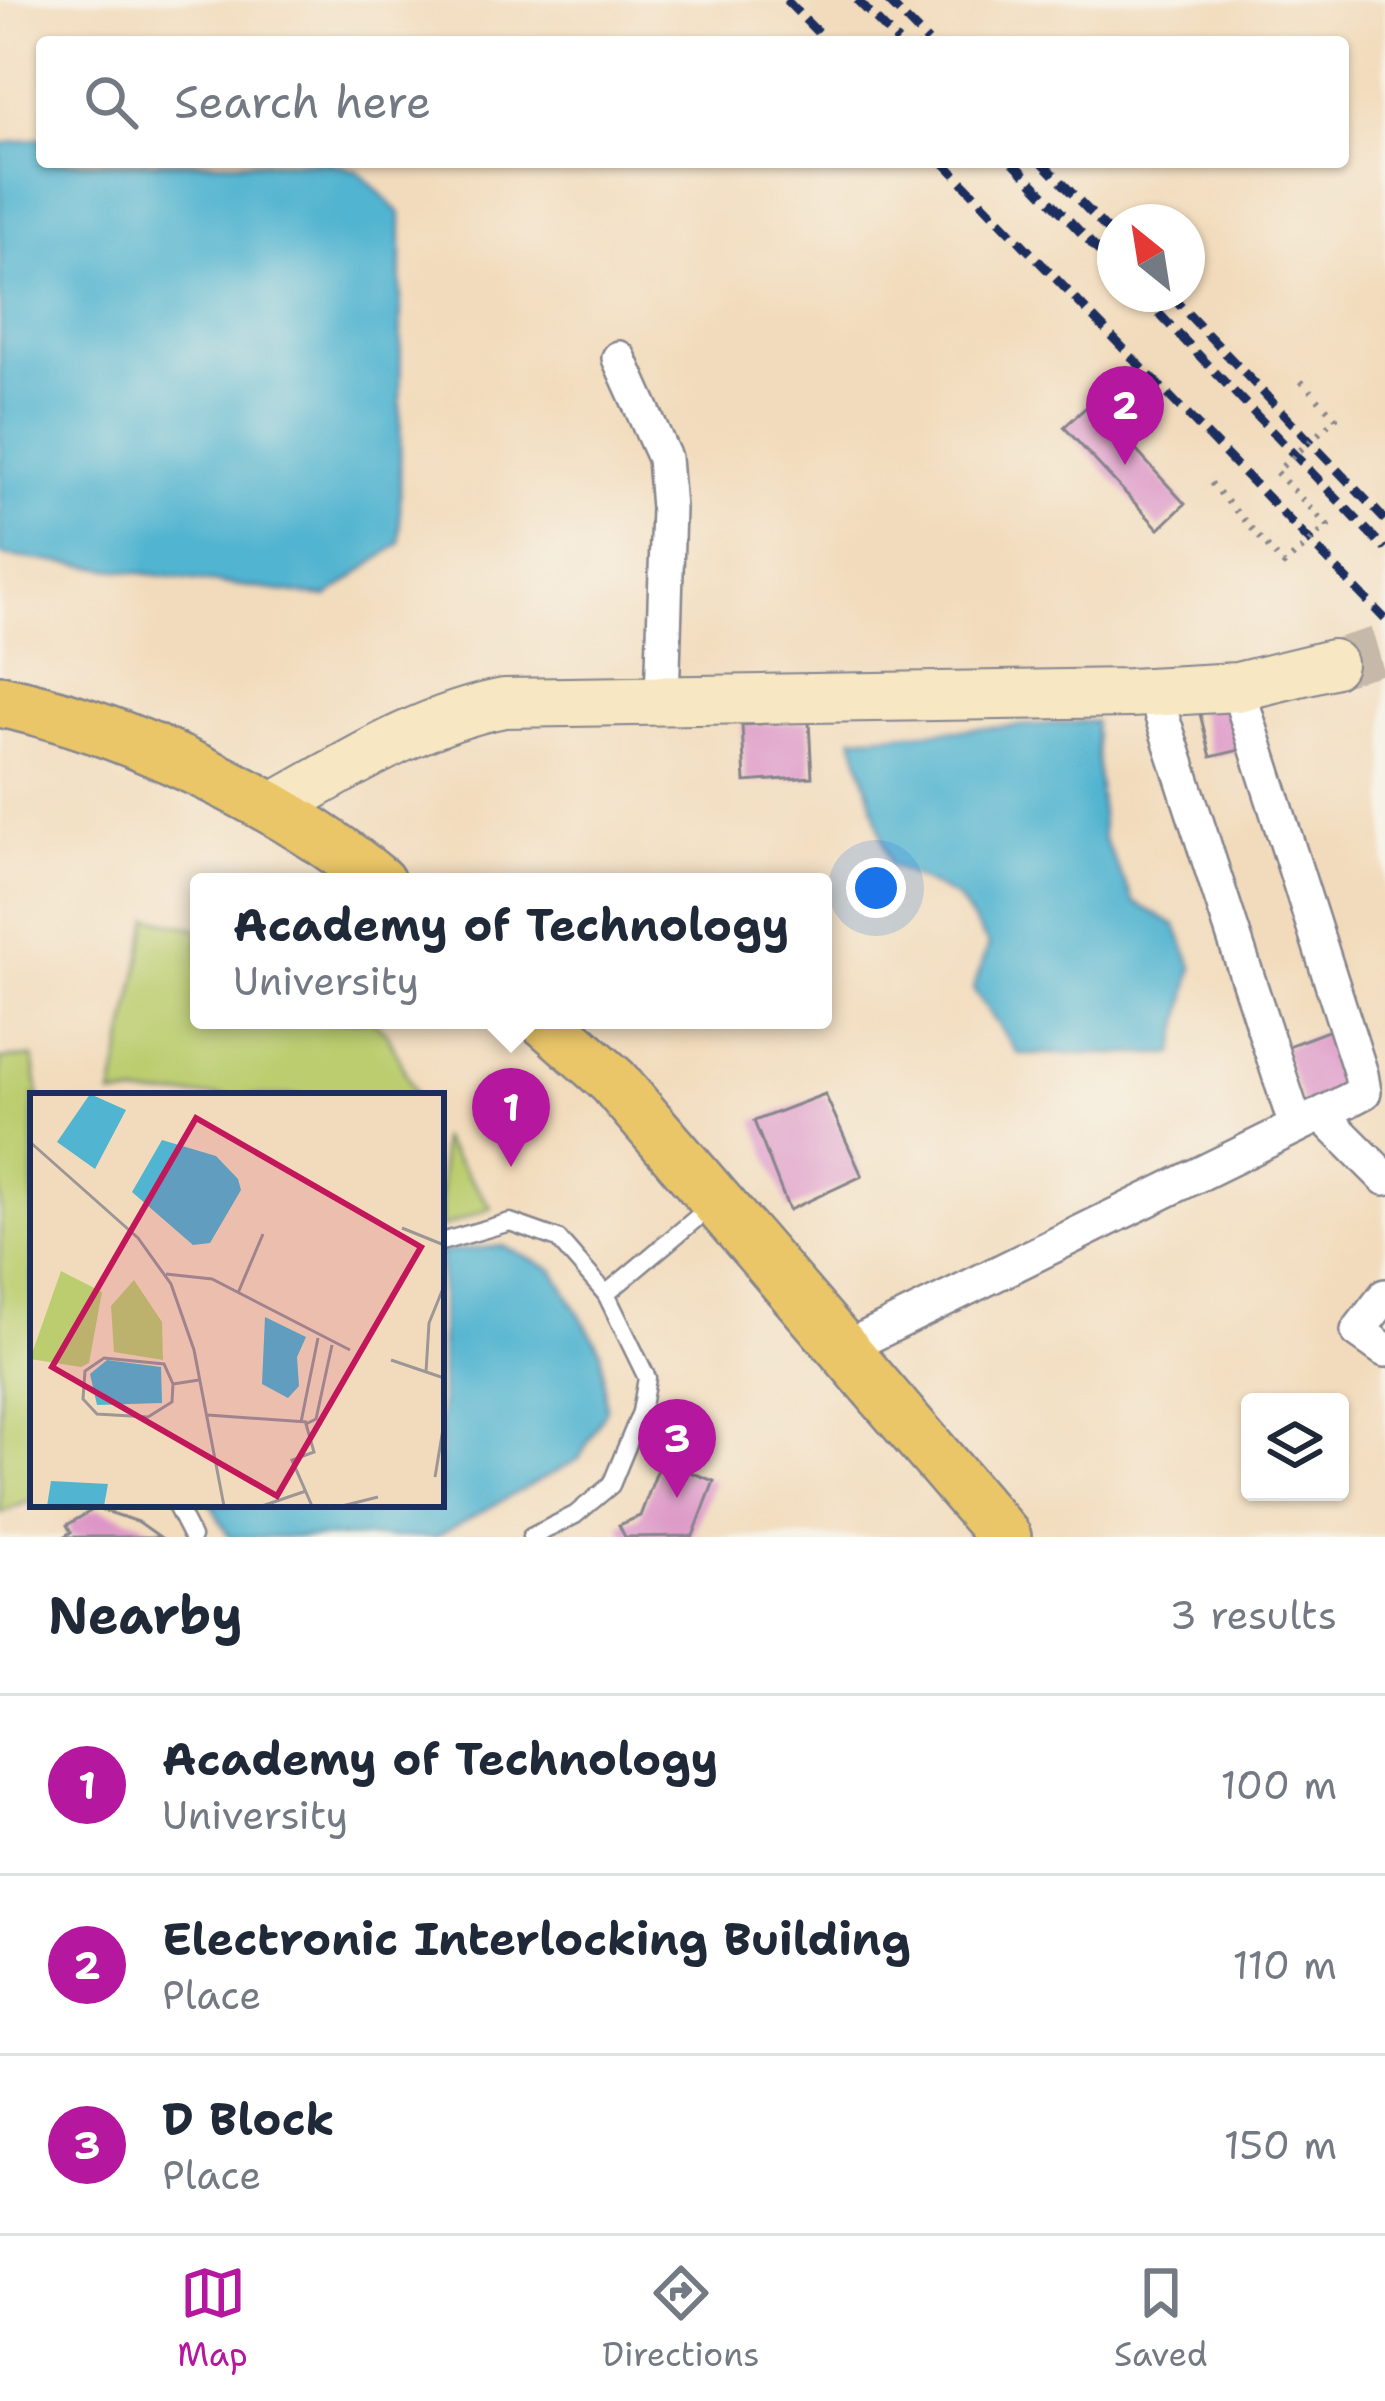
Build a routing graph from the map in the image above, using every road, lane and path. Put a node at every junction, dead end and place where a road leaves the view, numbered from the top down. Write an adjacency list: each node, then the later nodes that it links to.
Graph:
1 (620, 358): 7 (street)
2 (1301, 382): 3 (path, bridge)
3 (1211, 483)
4 (1332, 664): 5 (street)
5 (1237, 687): 6 (street); 12 (street)
6 (1154, 692): 7 (street); 12 (street)
7 (662, 700): 9 (street)
8 (0, 701): 9 (main road)
9 (274, 807): 10 (main road)
10 (369, 873)
11 (554, 1029): 14 (main road)
12 (1311, 1119): 13 (street); 18 (street)
13 (1385, 1178)
14 (716, 1202): 16 (lane); 18 (main road)
15 (444, 1241): 16 (lane)
16 (606, 1294): 22 (lane)
17 (1385, 1296): 19 (street)
18 (843, 1349): 23 (main road)
19 (1385, 1350)
20 (177, 1507): 21 (lane)
21 (192, 1537)
22 (531, 1537)
23 (1005, 1537)

